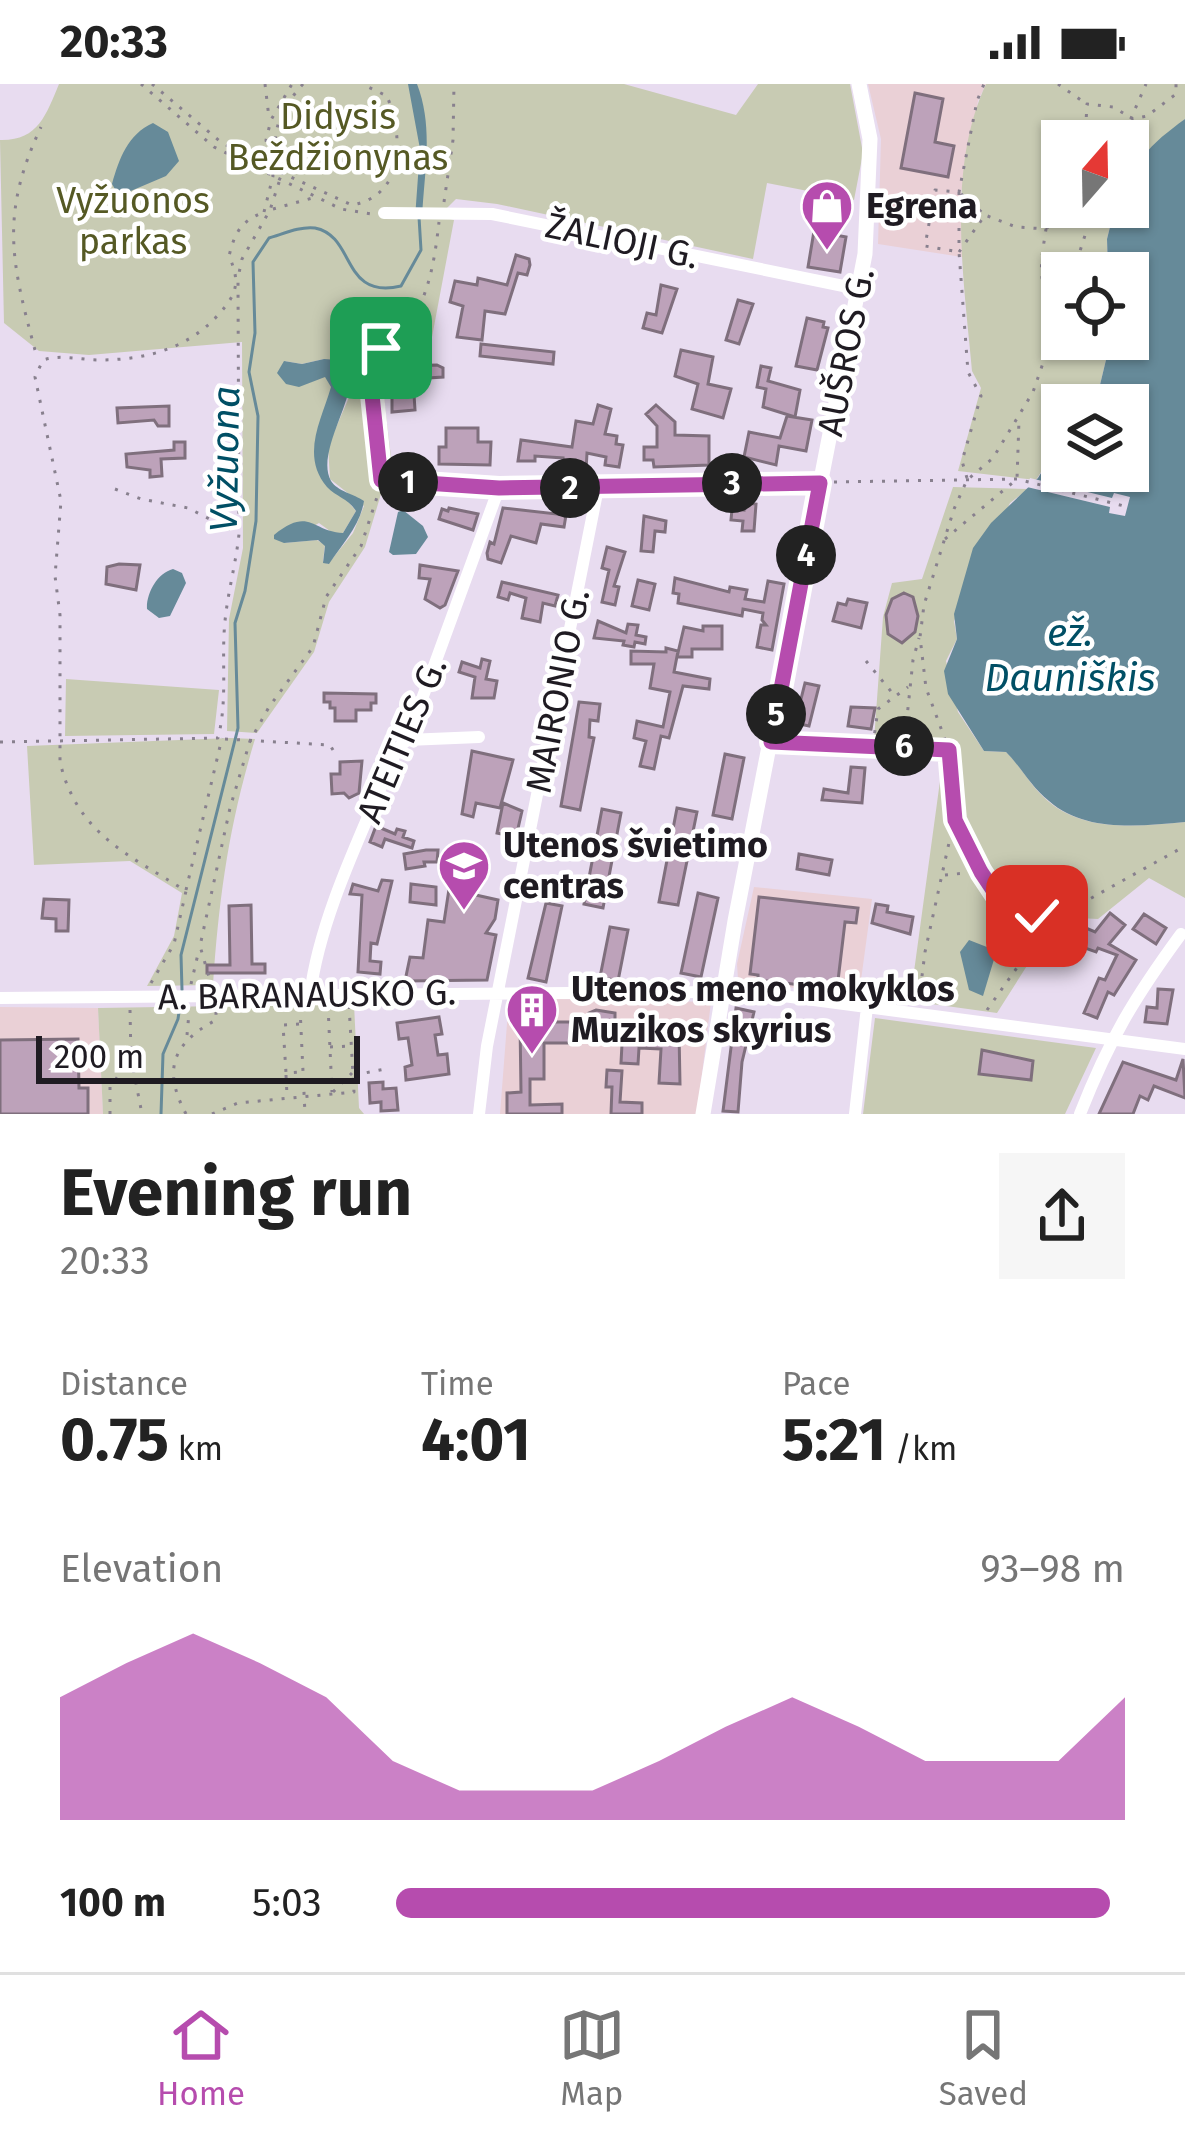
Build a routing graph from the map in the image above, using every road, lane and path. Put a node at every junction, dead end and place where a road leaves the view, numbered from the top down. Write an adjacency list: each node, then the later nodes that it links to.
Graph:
1 (141, 84): 20 (path)
2 (152, 84): 18 (path)
3 (265, 84): 15 (path)
4 (292, 84): 15 (path)
5 (303, 84): 19 (path)
6 (362, 84): 19 (path)
7 (454, 84): 27 (path)
8 (859, 84): 36 (street, AUŠROS G.)
9 (985, 84): 22 (path)
10 (1058, 84): 13 (path)
11 (1146, 84): 14 (path)
12 (1176, 84): 14 (path)
13 (1087, 104): 14 (path); 16 (path)
14 (1133, 119)
15 (271, 120): 18 (path)
16 (1086, 120)
17 (41, 127): 37 (path)
18 (271, 167): 19 (path); 20 (path)
19 (282, 172): 21 (path)
20 (273, 176): 21 (path); 26 (path)
21 (280, 179): 23 (path); 26 (path)
22 (959, 193): 25 (path); 29 (path); 34 (path)
23 (316, 197): 26 (path); 28 (path)
24 (922, 204): 25 (path)
25 (932, 206): 31 (path)
26 (267, 211): 35 (path); 35 (path)
27 (434, 213): 28 (street, ŽALIOJI G.); 36 (street, ŽALIOJI G.); 41 (path)
28 (384, 214)
29 (985, 215): 32 (path); 34 (path)
30 (917, 227): 31 (path)
31 (928, 229): 34 (path)
32 (1046, 229): 33 (path)
33 (1042, 252)
34 (959, 253): 42 (path)
35 (238, 275): 48 (path); 56 (path)
36 (858, 289): 43 (street, AUŠROS G.)
37 (35, 350)
38 (1044, 360): 39 (path)
39 (1019, 419): 40 (path); 42 (path)
40 (1017, 479): 42 (path); 47 (path); 49 (path)
41 (381, 480): 44 (street); 58 (path)
42 (967, 480): 43 (path); 49 (path)
43 (820, 483): 45 (street); 60 (street, AUŠROS G.)
44 (499, 488): 45 (street); 57 (street, ATEITIES G.)
45 (598, 488): 76 (street, MAIRONIO G.)
46 (116, 489): 48 (path)
47 (1124, 506)
48 (238, 534): 55 (path)
49 (944, 539): 50 (path)
50 (920, 637): 52 (path); 64 (path)
51 (866, 661): 53 (path)
52 (910, 686): 53 (path); 62 (path)
53 (896, 696): 61 (path)
54 (479, 737): 57 (street)
55 (222, 738): 56 (path); 58 (path); 69 (path)
56 (61, 740): 59 (path); 69 (path)
57 (407, 740): 80 (street, ATEITIES G.)
58 (247, 741): 63 (path); 72 (path)
59 (0, 742)
60 (771, 742): 61 (path); 74 (street, AUŠROS G.)
61 (873, 745): 62 (path)
62 (904, 746): 64 (path)
63 (333, 750)
64 (949, 750): 65 (path)
65 (955, 820): 67 (path); 68 (path)
66 (1185, 846): 70 (path)
67 (981, 872): 68 (path); 70 (path)
68 (944, 876): 86 (path)
69 (186, 891): 75 (path)
70 (1065, 910): 87 (path)
71 (1181, 934): 90 (street)
72 (200, 946): 73 (path); 77 (path)
73 (191, 984)
74 (722, 988): 76 (street, A. BARANAUSKO G.); 83 (street, A. BARANAUSKO G.); 108 (street, AUŠROS G.)
75 (150, 991): 77 (street, A. BARANAUSKO G.); 78 (street, A. BARANAUSKO G.)
76 (500, 992): 80 (street, A. BARANAUSKO G.); 107 (street, MAIRONIO G.)
77 (212, 996): 80 (street, A. BARANAUSKO G.)
78 (130, 997): 79 (street, A. BARANAUSKO G.); 94 (path)
79 (0, 998)
80 (305, 1000): 88 (path)
81 (328, 1005): 92 (path)
82 (349, 1005): 91 (path)
83 (867, 1007): 86 (street, A. BARANAUSKO G.); 109 (street)
84 (189, 1013): 89 (path)
85 (216, 1013): 89 (path)
86 (917, 1013): 87 (street, A. BARANAUSKO G.)
87 (979, 1022): 90 (street, A. BARANAUSKO G.)
88 (301, 1024): 96 (path); 97 (path)
89 (187, 1036): 104 (path)
90 (1110, 1039): 93 (street, A. BARANAUSKO G.); 110 (street)
91 (352, 1046): 92 (path); 98 (path)
92 (330, 1047): 99 (path)
93 (1185, 1049)
94 (130, 1058): 102 (path); 103 (path)
95 (390, 1069): 98 (path)
96 (303, 1072): 97 (path); 100 (path)
97 (286, 1073): 101 (path)
98 (353, 1074): 99 (path); 99 (path)
99 (332, 1093): 100 (path)
100 (304, 1097): 101 (path); 106 (path)
101 (287, 1099): 105 (path)
102 (110, 1114)
103 (142, 1114)
104 (186, 1114)
105 (212, 1114)
106 (305, 1114)
107 (479, 1114)
108 (703, 1114)
109 (855, 1114)
110 (1080, 1114)

